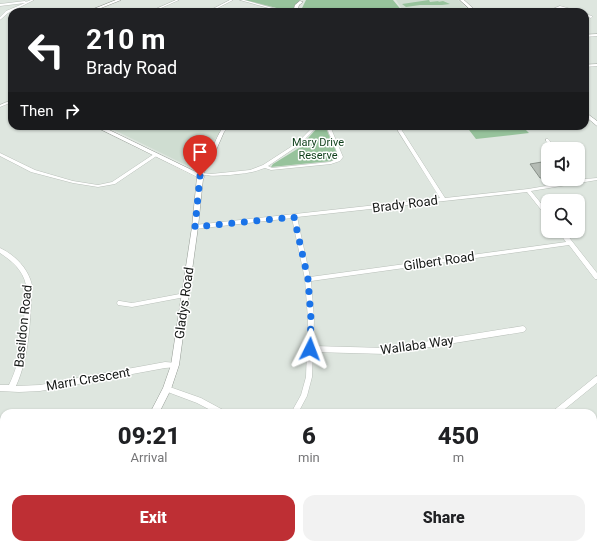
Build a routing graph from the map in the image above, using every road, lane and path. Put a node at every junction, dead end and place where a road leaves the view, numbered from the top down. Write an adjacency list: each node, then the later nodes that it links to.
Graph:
1 (33, 0): 7 (street)
2 (119, 0): 10 (street)
3 (178, 0): 11 (street)
4 (232, 0): 12 (street)
5 (241, 0): 13 (street)
6 (462, 0): 14 (street)
7 (29, 2): 8 (street); 9 (street)
8 (0, 5)
9 (16, 8)
10 (98, 8)
11 (159, 8)
12 (216, 8)
13 (270, 8)
14 (471, 8)
15 (8, 12): 16 (street)
16 (0, 19)
17 (589, 117): 18 (street)
18 (597, 124)
19 (105, 130): 25 (street)
20 (226, 130): 27 (street)
21 (312, 130): 26 (street)
22 (330, 130): 26 (street)
23 (400, 130): 32 (street)
24 (0, 154): 25 (street)
25 (156, 155): 27 (street)
26 (265, 166): 27 (street)
27 (201, 175): 35 (street, Gladys Road)
28 (597, 179): 29 (street, Brady Road)
29 (585, 181)
30 (553, 186): 31 (street, Brady Road)
31 (528, 190): 32 (street, Brady Road); 33 (street)
32 (444, 199): 34 (street, Brady Road)
33 (541, 206)
34 (294, 217): 35 (street, Brady Road); 40 (street)
35 (195, 228): 41 (street, Gladys Road)
36 (566, 238): 37 (street)
37 (570, 243): 39 (street); 40 (street, Gilbert Road)
38 (0, 250): 48 (street, Basildon Road)
39 (597, 277)
40 (308, 279): 44 (street)
41 (185, 295): 42 (street); 45 (street, Gladys Road)
42 (120, 303)
43 (523, 329): 44 (street, Wallaba Way)
44 (310, 349): 52 (street)
45 (175, 365): 48 (street, Marri Crescent); 49 (street, Gladys Road)
46 (597, 379): 53 (street)
47 (0, 388): 48 (street, Marri Crescent)
48 (11, 389)
49 (167, 389): 50 (street, Gladys Road); 51 (street)
50 (156, 409)
51 (216, 409)
52 (296, 409)
53 (560, 409)

